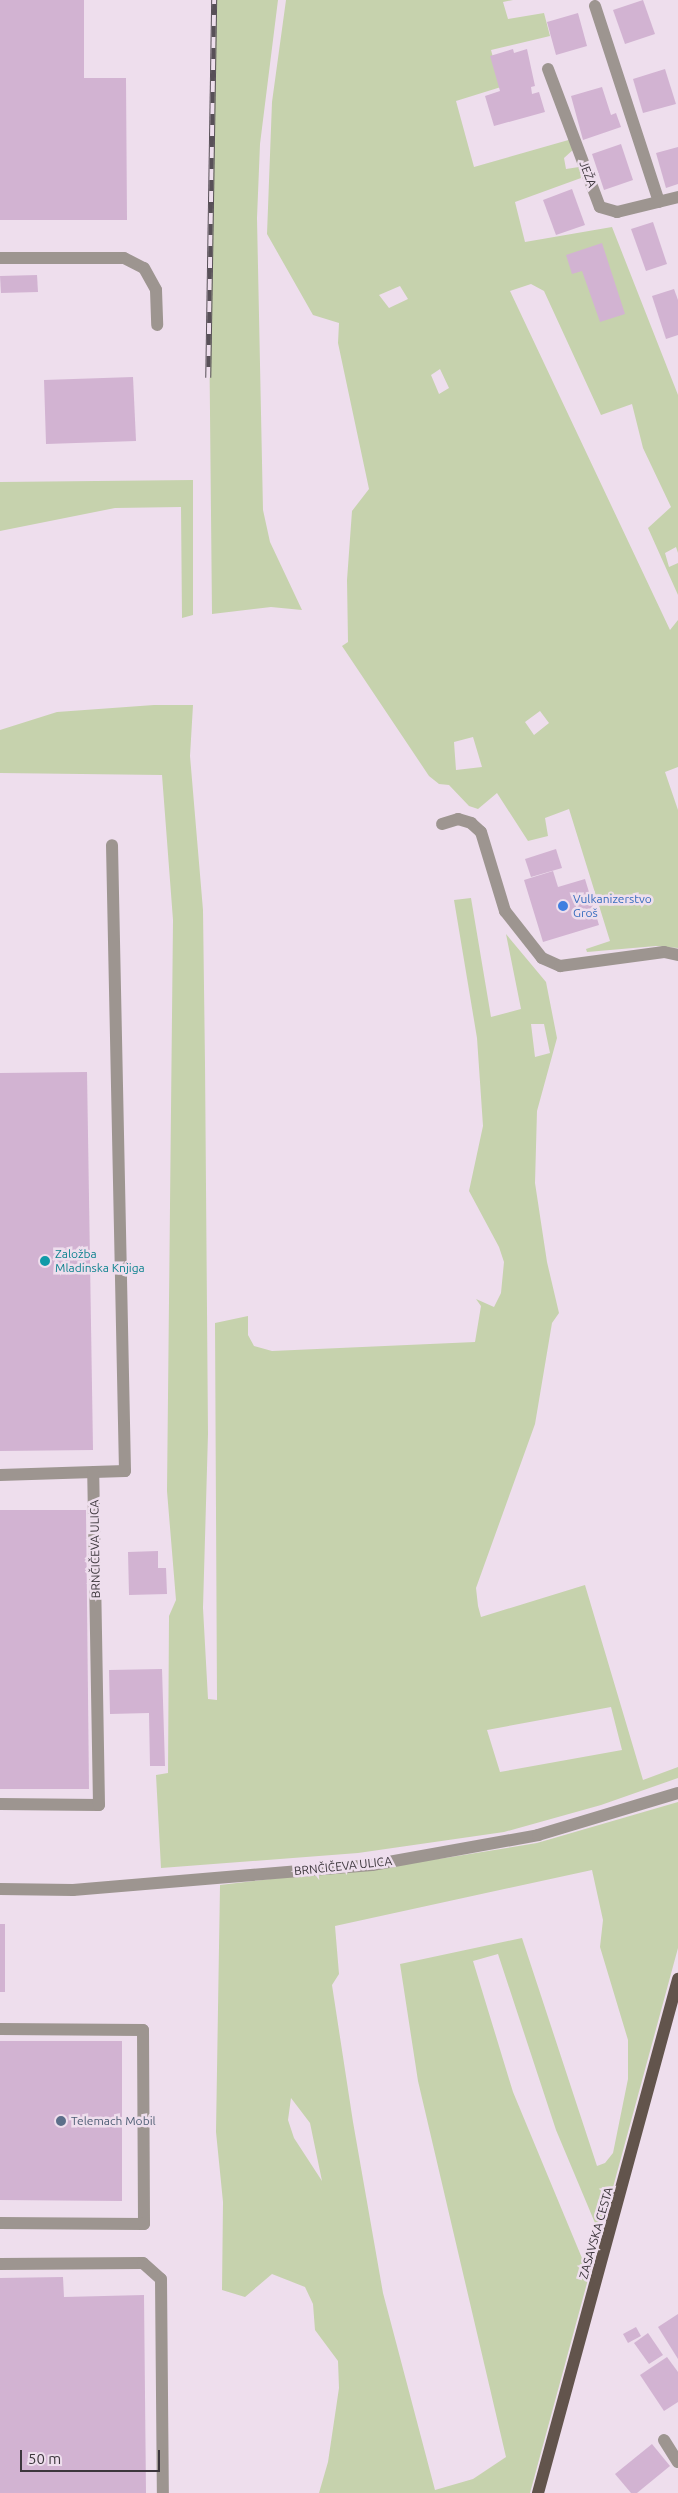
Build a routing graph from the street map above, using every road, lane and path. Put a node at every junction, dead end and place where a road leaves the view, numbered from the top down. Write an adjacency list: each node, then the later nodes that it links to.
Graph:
1 (595, 6): 4 (street)
2 (548, 69): 4 (street, JEŽA)
3 (677, 200): 4 (street, JEŽA)
4 (659, 202)
5 (0, 258): 6 (street)
6 (157, 325)
7 (442, 824): 9 (street)
8 (112, 844): 10 (street)
9 (678, 955)
10 (94, 1473): 11 (street); 13 (street, BRNČIČEVA ULICA)
11 (0, 1475)
12 (678, 1793): 14 (street, BRNČIČEVA ULICA)
13 (0, 1804)
14 (0, 1889)
15 (678, 1979): 22 (main road, ZASAVSKA CESTA)
16 (0, 2029): 17 (street)
17 (0, 2223)
18 (0, 2264): 21 (street)
19 (664, 2440): 20 (street)
20 (678, 2462)
21 (163, 2493)
22 (538, 2493)

